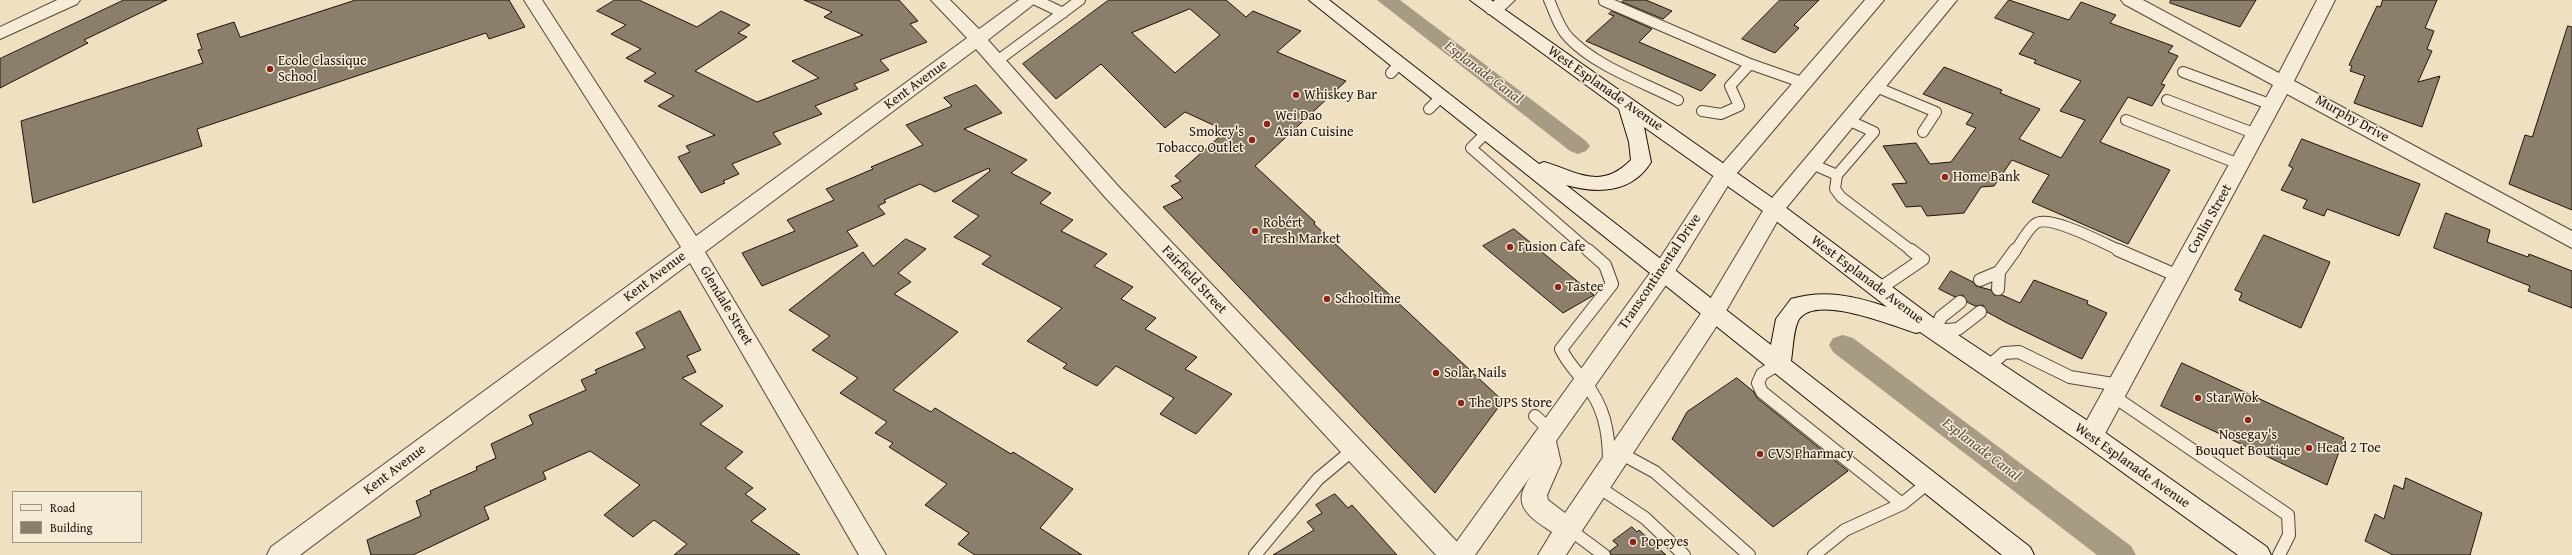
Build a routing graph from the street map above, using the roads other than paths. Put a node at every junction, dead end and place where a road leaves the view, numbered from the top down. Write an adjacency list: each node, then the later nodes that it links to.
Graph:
1 (71, 0): 16 (street)
2 (533, 0): 41 (street, Glendale Street)
3 (940, 0): 17 (street, Fairfield Street)
4 (1030, 0): 17 (street, Kent Avenue)
5 (1036, 0): 15 (lane)
6 (1080, 0): 15 (lane)
7 (1318, 0): 32 (street)
8 (1549, 0): 24 (lane)
9 (1875, 0): 22 (street, Transcontinental Drive)
10 (1948, 0): 23 (street)
11 (2130, 0): 21 (street, Murphy Drive)
12 (2326, 0): 21 (street, Conlin Street)
13 (1604, 1): 19 (lane)
14 (1493, 3): 26 (street, West Esplanade Avenue)
15 (1063, 13): 18 (lane)
16 (0, 34)
17 (978, 39): 18 (street, Fairfield Street); 41 (street, Kent Avenue)
18 (997, 61): 58 (street, Fairfield Street)
19 (1750, 64): 22 (lane); 28 (lane)
20 (2183, 72): 27 (lane)
21 (2284, 82): 27 (street, Conlin Street); 40 (street, Murphy Drive)
22 (1804, 83): 37 (street, Transcontinental Drive)
23 (1876, 87): 29 (street); 31 (lane)
24 (1678, 100)
25 (2167, 100): 33 (lane)
26 (1628, 105): 34 (street); 37 (street, West Esplanade Avenue)
27 (2272, 106): 33 (street, Conlin Street)
28 (1702, 111)
29 (1848, 120): 35 (street); 38 (lane)
30 (2126, 120): 36 (lane)
31 (1923, 132)
32 (1486, 133): 34 (street); 54 (lane)
33 (2256, 134): 36 (street, Conlin Street)
34 (1515, 156): 42 (street)
35 (1812, 164): 38 (lane); 39 (street)
36 (2239, 164): 44 (street, Conlin Street)
37 (1725, 174): 39 (street, West Esplanade Avenue); 42 (street, Transcontinental Drive)
38 (1837, 175): 46 (lane)
39 (1774, 209): 46 (street, West Esplanade Avenue); 49 (street)
40 (2572, 240)
41 (693, 250): 63 (street, Kent Avenue); 64 (street, Glendale Street)
42 (1663, 272): 49 (street); 54 (street, Transcontinental Drive)
43 (1999, 272): 44 (lane); 45 (lane); 47 (lane)
44 (2178, 276): 55 (street, Conlin Street)
45 (1980, 280)
46 (1879, 289): 51 (street, West Esplanade Avenue)
47 (1998, 289)
48 (1960, 302): 51 (lane)
49 (1714, 312): 52 (street); 59 (street)
50 (1980, 312): 51 (lane)
51 (1934, 331): 52 (street); 53 (street, West Esplanade Avenue)
52 (1779, 364): 60 (street); 61 (lane)
53 (1988, 367): 55 (lane); 57 (street, West Esplanade Avenue)
54 (1585, 381): 56 (street, Transcontinental Drive); 59 (lane)
55 (2116, 391): 57 (street, Conlin Street); 75 (lane)
56 (1543, 428): 62 (street); 67 (street, Transcontinental Drive)
57 (2091, 436): 74 (street, West Esplanade Avenue)
58 (1354, 449): 65 (lane); 66 (street, Fairfield Street)
59 (1609, 469): 62 (street); 70 (lane); 71 (lane)
60 (1929, 482): 61 (lane); 73 (street)
61 (1902, 504): 72 (lane)
62 (1569, 529): 68 (street); 69 (lane)
63 (288, 552)
64 (873, 555)
65 (1255, 555)
66 (1454, 555)
67 (1460, 555)
68 (1551, 555)
69 (1604, 555)
70 (1684, 555)
71 (1749, 555)
72 (1814, 555)
73 (2021, 555)
74 (2258, 555)
75 (2279, 555)

